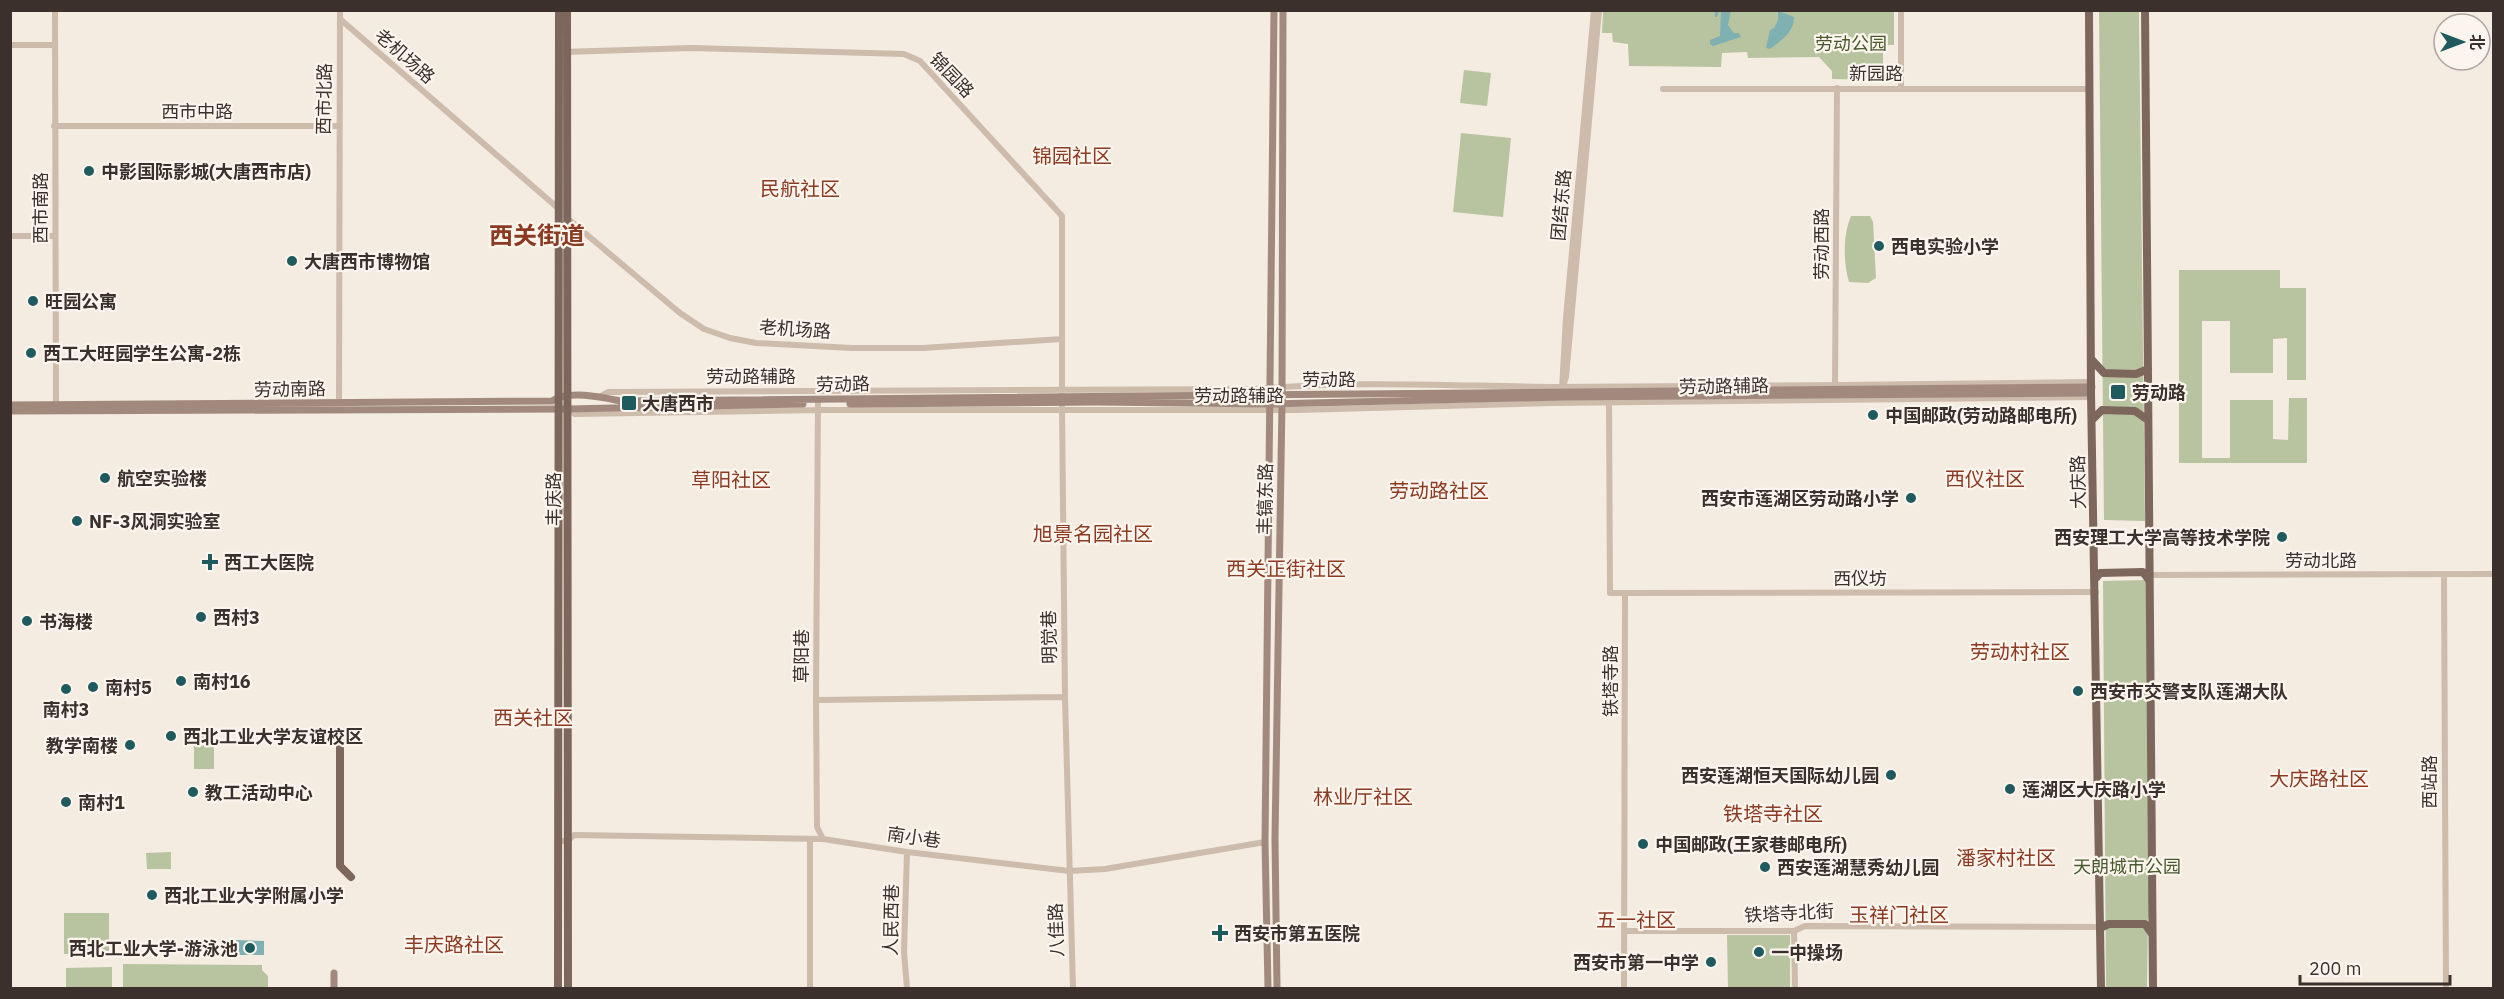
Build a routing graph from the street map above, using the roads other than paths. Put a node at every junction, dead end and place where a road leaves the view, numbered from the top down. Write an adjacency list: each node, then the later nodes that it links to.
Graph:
1 (55, 10): 14 (street, 西市南路)
2 (340, 10): 12 (street, 西市北路)
3 (559, 10): 15 (main road, 丰庆路)
4 (567, 10): 15 (main road, 丰庆路)
5 (1274, 10): 36 (main road, 丰镐东路)
6 (1283, 10): 37 (main road, 丰镐东路)
7 (1594, 10): 32 (street, 团结东路)
8 (1599, 10): 32 (street)
9 (1901, 10): 17 (street)
10 (2090, 11): 19 (main road, 大庆路)
11 (2145, 11): 28 (main road)
12 (340, 19): 21 (street, 西市北路); 22 (street, 老机场路)
13 (10, 45): 14 (street)
14 (54, 45): 20 (street, 西市南路)
15 (563, 52): 22 (main road, 丰庆路); 23 (main road, 丰庆路); 26 (street, 锦园路)
16 (1837, 88): 17 (street, 新园路); 18 (street, 新园路); 30 (street, 劳动西路)
17 (1901, 88): 19 (street, 新园路)
18 (1663, 89)
19 (2090, 89): 27 (main road, 大庆路)
20 (54, 126): 21 (street, 西市中路); 25 (street, 西市南路)
21 (339, 126): 39 (street, 西市北路)
22 (559, 209): 33 (main road, 丰庆路)
23 (567, 218): 26 (street, 老机场路); 34 (main road, 丰庆路)
24 (10, 236): 25 (street)
25 (55, 236): 42 (street, 西市南路)
26 (1062, 339): 38 (street, 锦园路)
27 (2092, 360): 28 (main road); 29 (main road, 大庆路)
28 (2148, 369): 47 (main road)
29 (2092, 390): 30 (main road, 劳动路); 46 (main road, 大庆路)
30 (1835, 392): 31 (main road, 劳动路)
31 (1609, 394): 32 (main road, 劳动路); 32 (street, 劳动路辅路); 55 (street)
32 (1562, 395): 37 (main road, 劳动路); 37 (street, 劳动路辅路)
33 (559, 397): 34 (main road, 劳动南路); 39 (main road, 劳动南路); 43 (main road, 丰庆路)
34 (568, 397): 35 (main road, 劳动路); 44 (main road, 丰庆路)
35 (599, 397): 38 (street, 劳动路辅路); 40 (main road, 劳动路)
36 (1271, 399): 37 (main road, 劳动路); 37 (street, 劳动路辅路); 38 (main road, 劳动路); 38 (street, 劳动路辅路); 63 (main road, 丰镐东路)
37 (1282, 399): 80 (main road, 丰镐东路)
38 (1062, 400): 40 (main road, 劳动路); 40 (street, 劳动路辅路); 56 (street, 明觉巷)
39 (339, 403): 42 (main road, 劳动南路)
40 (818, 404): 44 (main road, 劳动路); 57 (street, 草阳巷)
41 (10, 405): 42 (main road, 劳动南路)
42 (56, 405)
43 (559, 408): 44 (main road, 劳动南路); 45 (main road, 劳动南路); 61 (main road, 丰庆路)
44 (568, 408): 62 (main road, 丰庆路)
45 (10, 411)
46 (2092, 420): 47 (main road); 49 (main road, 大庆路)
47 (2148, 420): 48 (main road)
48 (2149, 560): 49 (main road); 52 (main road)
49 (2095, 563): 53 (main road, 大庆路)
50 (2493, 574): 51 (street, 劳动北路)
51 (2444, 575): 52 (street, 劳动北路); 85 (street, 西站路)
52 (2149, 577): 53 (main road); 67 (main road)
53 (2096, 578): 54 (main road, 大庆路)
54 (2096, 592): 55 (street, 西仪坊); 68 (main road, 大庆路)
55 (1625, 595): 69 (street, 铁塔寺路)
56 (1065, 697): 57 (street, 草阳巷); 65 (street, 明觉巷)
57 (816, 700): 59 (street)
58 (340, 741): 66 (main road)
59 (823, 839): 60 (street, 南小巷); 64 (street, 南小巷)
60 (810, 840): 62 (street, 南小巷); 76 (street)
61 (558, 841): 62 (street, 南小巷); 74 (main road, 丰庆路)
62 (568, 841): 75 (main road, 丰庆路)
63 (1265, 842): 65 (street, 南小巷); 79 (main road, 丰镐东路)
64 (908, 852): 65 (street, 南小巷); 77 (street, 人民西巷)
65 (1069, 872): 78 (street, 八佳路)
66 (351, 877)
67 (2152, 913): 68 (main road); 71 (main road)
68 (2100, 924): 70 (street, 铁塔寺北街); 71 (main road); 83 (main road, 大庆路)
69 (1624, 931): 70 (street, 铁塔寺北街); 81 (street, 铁塔寺路)
70 (1794, 931): 82 (street)
71 (2153, 938): 84 (main road)
72 (334, 973): 73 (main road)
73 (334, 988)
74 (558, 988)
75 (567, 988)
76 (810, 988)
77 (908, 988)
78 (1073, 988)
79 (1268, 988)
80 (1277, 988)
81 (1624, 988)
82 (1795, 988)
83 (2101, 988)
84 (2153, 988)
85 (2446, 988)

